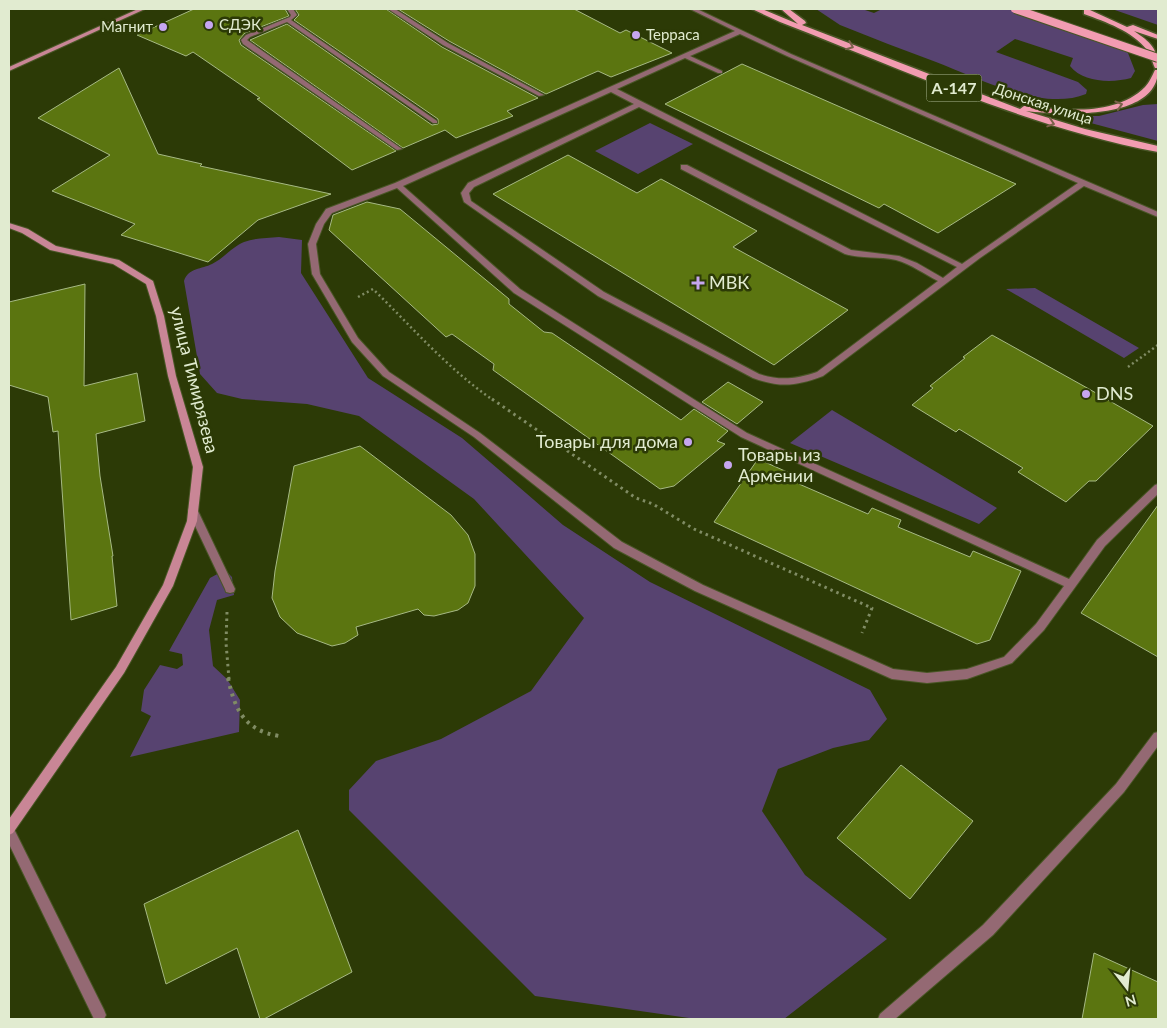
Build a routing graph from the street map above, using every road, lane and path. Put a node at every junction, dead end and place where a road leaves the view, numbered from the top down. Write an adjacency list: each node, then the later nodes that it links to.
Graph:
1 (142, 9): 16 (street)
2 (290, 9): 10 (lane)
3 (391, 9): 21 (lane)
4 (693, 9): 11 (lane)
5 (756, 9): 12 (main road, Донская улица / А-147)
6 (785, 9): 12 (main road, А-147)
7 (1015, 9): 15 (main road, bridge)
8 (1078, 9): 9 (main road, А-147)
9 (1087, 12): 13 (main road, А-147); 18 (main road, А-147)
10 (288, 20): 23 (lane); 24 (lane)
11 (739, 32): 14 (lane); 27 (lane)
12 (824, 35): 20 (main road, Донская улица / А-147, one-way to 20)
13 (1158, 37)
14 (685, 56): 17 (lane); 19 (lane)
15 (1158, 58)
16 (9, 69)
17 (720, 72)
18 (1158, 72): 20 (main road, А-147, one-way to 18)
19 (611, 89): 22 (lane); 28 (lane)
20 (968, 94): 25 (main road, Донская улица / А-147, one-way to 25)
21 (541, 95)
22 (639, 104): 31 (lane); 32 (lane)
23 (435, 122)
24 (399, 149)
25 (1158, 150)
26 (684, 167): 32 (lane)
27 (1083, 183): 29 (lane); 31 (lane)
28 (398, 185): 38 (lane); 38 (lane)
29 (1158, 215)
30 (9, 225): 37 (street, улица Тимирязева)
31 (962, 267): 32 (lane)
32 (943, 281)
33 (352, 300): 40 (path)
34 (1158, 345): 35 (path)
35 (1128, 367)
36 (1158, 488): 38 (lane)
37 (193, 510): 39 (lane); 43 (street, улица Тимирязева)
38 (1071, 584)
39 (230, 589): 41 (path)
40 (860, 638)
41 (279, 736)
42 (1158, 737): 45 (lane)
43 (9, 830): 44 (lane)
44 (99, 1015)
45 (885, 1019)

